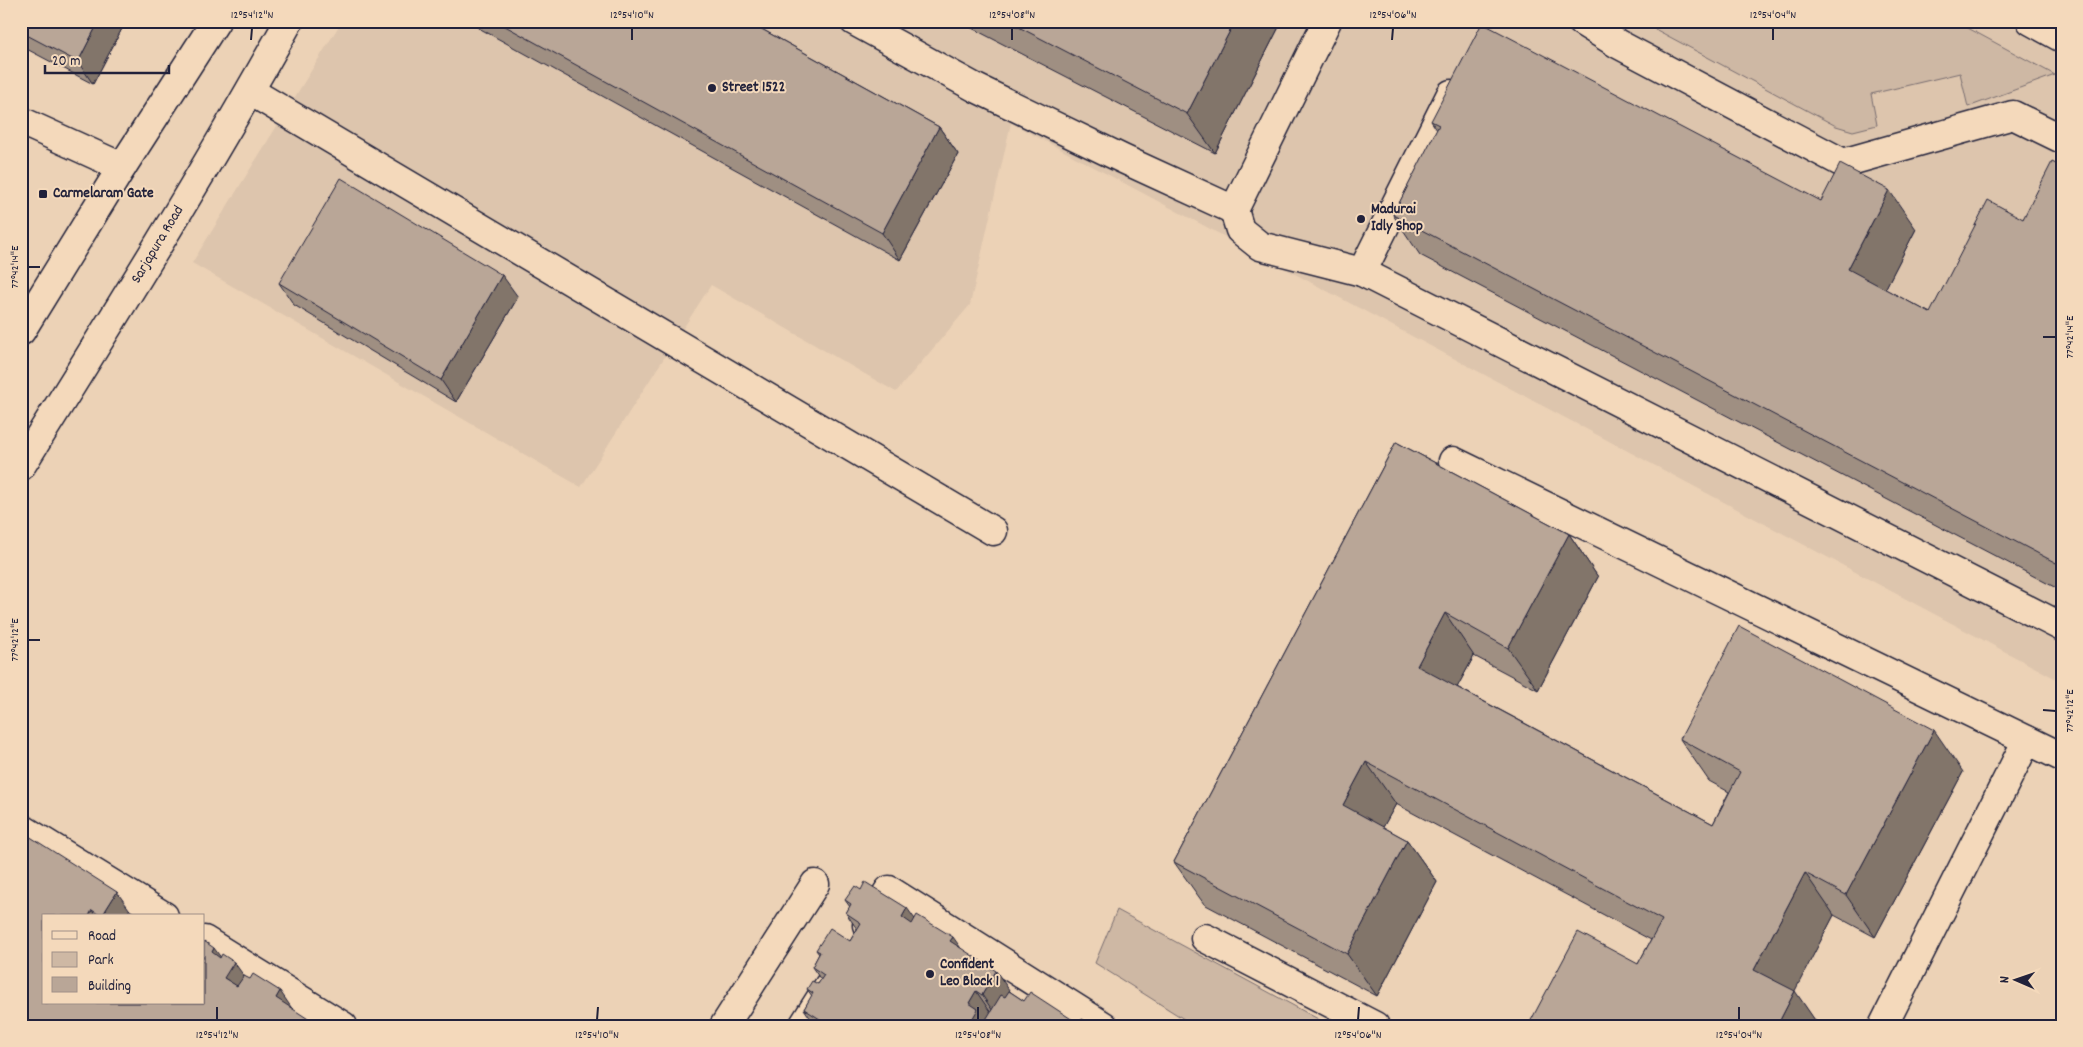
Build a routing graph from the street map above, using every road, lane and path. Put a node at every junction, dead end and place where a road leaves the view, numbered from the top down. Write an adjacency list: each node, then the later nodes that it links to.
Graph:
1 (216, 21): 12 (street)
2 (289, 21): 9 (street, Sarjapura Road)
3 (854, 21): 13 (street)
4 (1327, 21): 13 (street)
5 (1581, 21): 11 (street)
6 (2031, 21): 7 (street)
7 (2062, 38)
8 (1461, 73): 14 (street)
9 (250, 91): 17 (street, Sarjapura Road); 18 (street)
10 (21, 121): 12 (street)
11 (2062, 139)
12 (122, 167): 15 (street)
13 (1234, 210): 14 (street)
14 (1362, 272): 19 (street)
15 (21, 331)
16 (1453, 461): 20 (street)
17 (21, 466)
18 (993, 531)
19 (2062, 627)
20 (2026, 740): 21 (street); 32 (street)
21 (2062, 757)
22 (21, 828): 24 (street)
23 (815, 884): 28 (street)
24 (161, 914)
25 (1205, 938): 31 (street)
26 (205, 941): 27 (street)
27 (343, 1026)
28 (724, 1026)
29 (803, 1026): 30 (street)
30 (1104, 1026)
31 (1374, 1026)
32 (1883, 1026)

